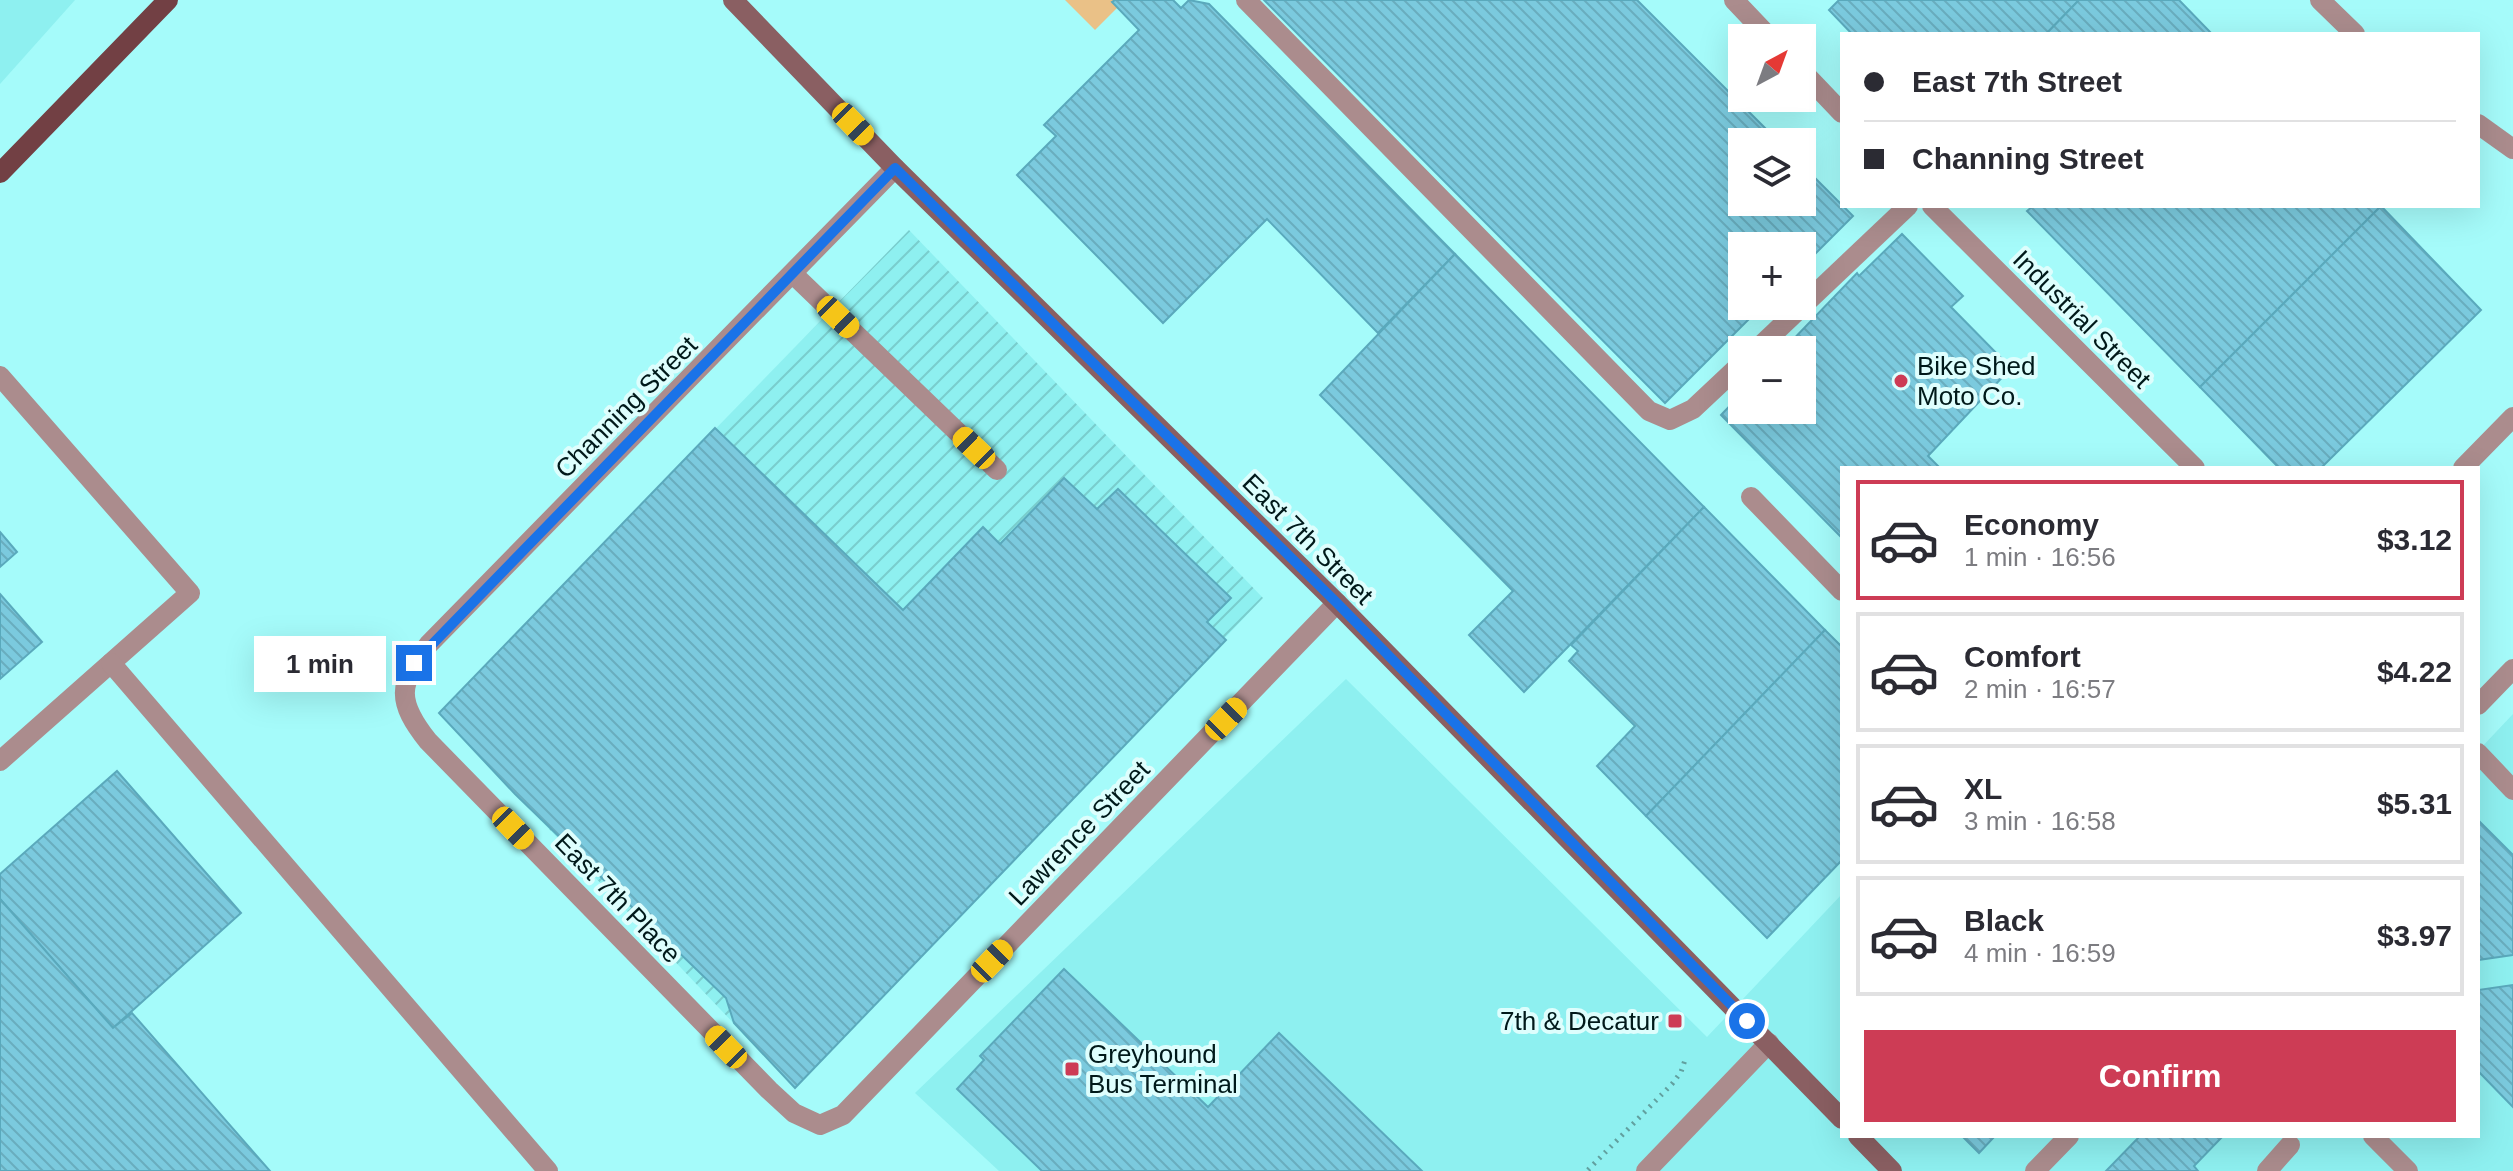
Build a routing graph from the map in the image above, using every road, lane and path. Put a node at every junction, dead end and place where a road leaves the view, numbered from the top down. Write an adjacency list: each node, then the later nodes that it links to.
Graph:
1 (168, 0): 13 (main road)
2 (733, 0): 12 (main road, East 7th Street)
3 (1246, 0): 19 (street)
4 (1734, 0): 6 (street)
5 (2320, 0): 7 (street)
6 (1757, 24)
7 (2353, 32)
8 (1816, 86): 9 (street)
9 (1840, 111)
10 (2480, 125): 11 (street)
11 (2513, 149)
12 (895, 168): 16 (street, Channing Street); 26 (main road, East 7th Street)
13 (0, 173)
14 (1906, 208): 17 (street)
15 (1934, 208): 21 (street, Industrial Street)
16 (793, 274): 23 (street); 29 (street, Channing Street)
17 (1771, 336)
18 (0, 376): 27 (street)
19 (1728, 376)
20 (2513, 417): 22 (street)
21 (2193, 466)
22 (2465, 466)
23 (997, 470)
24 (1751, 497): 25 (street)
25 (1840, 589)
26 (1337, 603): 34 (main road, East 7th Street); 37 (street, Lawrence Street)
27 (111, 663): 32 (street); 43 (street)
28 (2513, 669): 30 (street)
29 (405, 689): 37 (street, East 7th Place)
30 (2480, 703)
31 (2480, 755): 33 (street)
32 (0, 761)
33 (2513, 790)
34 (1769, 1043): 36 (main road, East 7th Street); 44 (street)
35 (1686, 1057): 42 (path)
36 (1840, 1117)
37 (820, 1125)
38 (1860, 1138): 45 (main road)
39 (2067, 1138): 46 (street)
40 (2375, 1138): 48 (street)
41 (2290, 1145): 47 (street)
42 (1588, 1170)
43 (548, 1171)
44 (1646, 1171)
45 (1892, 1171)
46 (2035, 1171)
47 (2267, 1171)
48 (2408, 1171)

